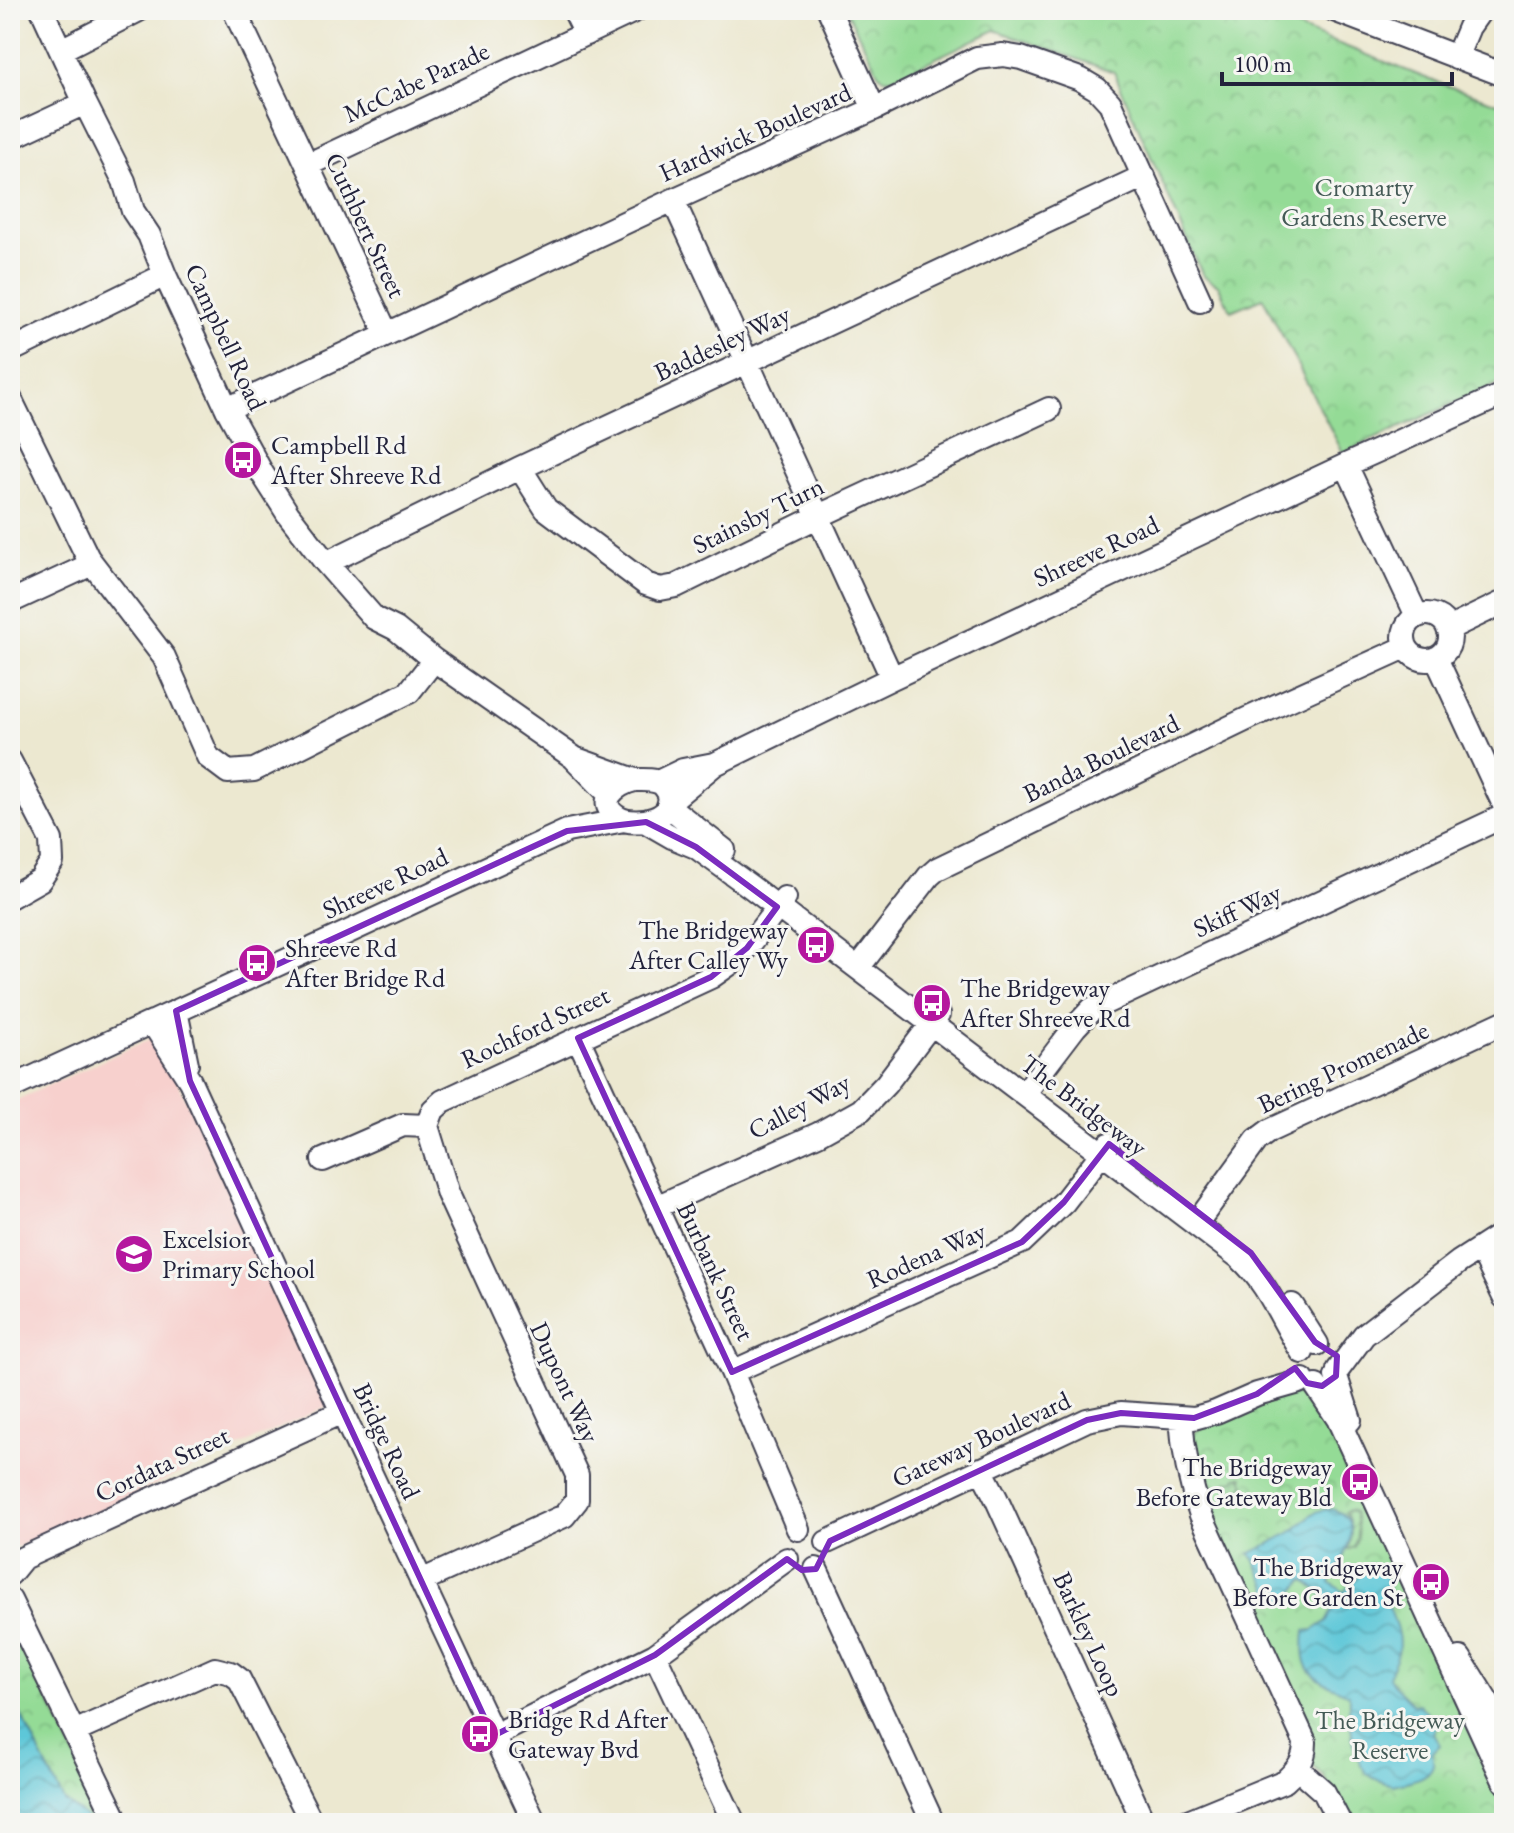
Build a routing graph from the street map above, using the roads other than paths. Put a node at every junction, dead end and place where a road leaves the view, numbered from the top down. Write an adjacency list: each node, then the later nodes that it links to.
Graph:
1 (42, 10): 10 (street, Campbell Road)
2 (139, 10): 10 (street)
3 (234, 10): 16 (street, Cuthbert Street)
4 (574, 10): 9 (street)
5 (636, 10): 9 (street, McCabe Parade)
6 (829, 10): 14 (street)
7 (1334, 10): 11 (street)
8 (1481, 10): 11 (street)
9 (586, 34): 16 (street, McCabe Parade)
10 (61, 50): 13 (street, Campbell Road)
11 (1456, 58): 12 (street)
12 (1504, 75)
13 (85, 103): 15 (street); 19 (street, Campbell Road)
14 (874, 109): 17 (street, Hardwick Boulevard); 18 (street, Hardwick Boulevard)
15 (10, 138)
16 (307, 165): 21 (street, Cuthbert Street)
17 (1144, 176): 20 (street, Hardwick Boulevard); 23 (street, Baddesley Way)
18 (673, 200): 21 (street, Hardwick Boulevard); 23 (street)
19 (165, 275): 22 (street); 26 (street, Campbell Road)
20 (1200, 301)
21 (387, 334): 26 (street, Hardwick Boulevard)
22 (10, 351)
23 (748, 362): 29 (street, Baddesley Way); 30 (street)
24 (1504, 394): 28 (street, Shreeve Road)
25 (10, 398): 32 (street)
26 (227, 409): 31 (street, Campbell Road)
27 (1049, 409): 30 (street, Stainsby Turn)
28 (1346, 465): 35 (street); 40 (street, Shreeve Road)
29 (520, 468): 30 (street, Stainsby Turn); 31 (street, Baddesley Way)
30 (819, 516): 40 (street)
31 (326, 563): 39 (street, Campbell Road)
32 (92, 564): 33 (street); 39 (street)
33 (10, 602)
34 (1504, 602): 36 (street)
35 (1417, 616): 36 (street); 37 (street)
36 (1448, 629): 38 (street)
37 (1406, 647): 38 (street); 52 (street, Banda Boulevard)
38 (1436, 658): 47 (street)
39 (434, 660): 41 (street, Campbell Road)
40 (892, 678): 43 (street, Shreeve Road)
41 (573, 757): 44 (street, Campbell Road); 48 (street, Campbell Road)
42 (10, 761): 50 (street)
43 (715, 764): 45 (street, Shreeve Road); 46 (street, Shreeve Road)
44 (635, 780): 45 (street, Shreeve Road); 48 (street, Shreeve Road)
45 (658, 782): 46 (street)
46 (669, 804): 48 (street, Shreeve Road); 51 (street, The Bridgeway)
47 (1504, 805)
48 (622, 810): 51 (street, The Bridgeway); 53 (street, Shreeve Road)
49 (1504, 816): 60 (street, Skiff Way)
50 (10, 897)
51 (781, 903): 52 (street, The Bridgeway); 57 (street, Rochford Street)
52 (862, 963): 54 (street, The Bridgeway)
53 (176, 1011): 55 (street, Shreeve Road); 58 (street, Bridge Road)
54 (935, 1020): 60 (street, The Bridgeway); 64 (street, Calley Way)
55 (152, 1022): 58 (street, Bridge Road); 59 (street, Shreeve Road)
56 (1504, 1022): 65 (street, Bering Promenade)
57 (578, 1038): 61 (street, Rochford Street); 64 (street, Burbank Street)
58 (190, 1081): 71 (street, Bridge Road)
59 (10, 1088)
60 (1027, 1089): 62 (street, The Bridgeway)
61 (427, 1126): 63 (street); 79 (street, Dupont Way)
62 (1105, 1149): 65 (street, The Bridgeway); 70 (street, Rodena Way)
63 (323, 1160)
64 (656, 1207): 70 (street, Burbank Street)
65 (1199, 1220): 69 (street, The Bridgeway)
66 (1504, 1233): 67 (street, Gateway Boulevard)
67 (1481, 1249): 68 (street); 69 (street, Gateway Boulevard)
68 (1504, 1297)
69 (1317, 1364): 72 (street, Gateway Boulevard); 84 (street, The Bridgeway); 86 (street, The Bridgeway)
70 (732, 1372): 74 (street, Burbank Street)
71 (342, 1412): 78 (street, Cordata Street); 79 (street, Bridge Road)
72 (1181, 1418): 73 (street, Gateway Boulevard); 85 (street)
73 (981, 1469): 75 (street, Gateway Boulevard); 92 (street, Barkley Loop)
74 (798, 1529): 75 (street); 76 (street)
75 (827, 1542): 77 (street)
76 (787, 1559): 77 (street); 81 (street)
77 (816, 1569): 91 (street)
78 (10, 1574)
79 (421, 1581): 83 (street, Bridge Road)
80 (10, 1600): 82 (street)
81 (655, 1655): 83 (street); 90 (street)
82 (74, 1732): 88 (street); 89 (street)
83 (493, 1736): 87 (street, Bridge Road)
84 (1504, 1740)
85 (1298, 1769): 93 (street); 94 (street)
86 (1504, 1781)
87 (531, 1822)
88 (118, 1823)
89 (312, 1823)
90 (734, 1823)
91 (933, 1823)
92 (1144, 1823)
93 (1183, 1823)
94 (1340, 1823)

